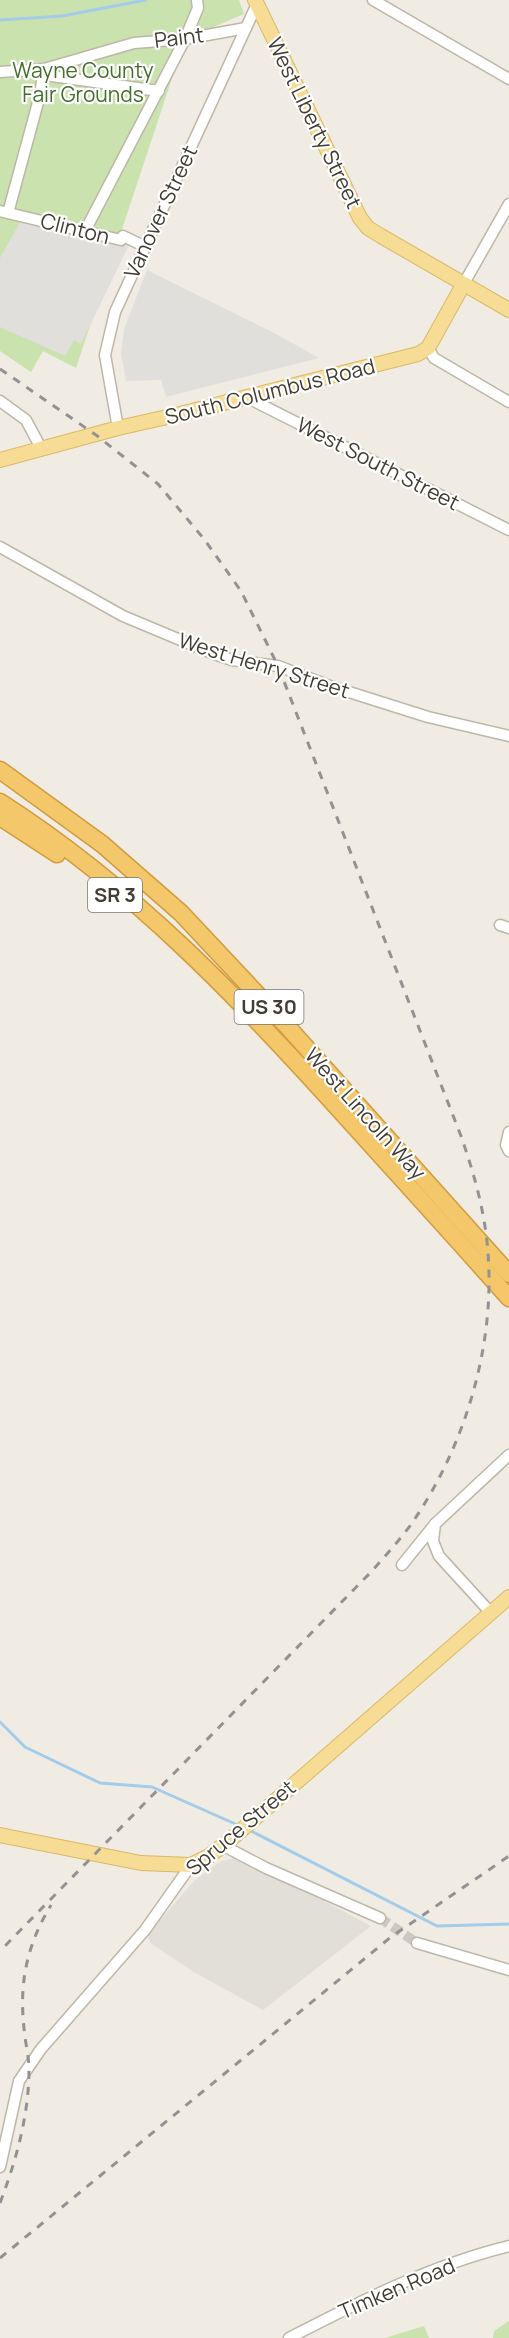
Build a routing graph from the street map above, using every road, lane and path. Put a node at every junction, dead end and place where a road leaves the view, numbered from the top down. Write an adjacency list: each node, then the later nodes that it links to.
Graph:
1 (197, 0): 5 (street)
2 (372, 0): 8 (street)
3 (256, 2): 4 (street, Vanover Street); 14 (main road, West Liberty Street)
4 (246, 28): 5 (street, Paint); 13 (street, Vanover Street)
5 (185, 39): 6 (street, Paint); 9 (street)
6 (44, 69): 7 (street); 9 (street); 11 (street)
7 (0, 72)
8 (509, 80)
9 (159, 92): 12 (street)
10 (509, 204): 14 (street)
11 (4, 212): 12 (street, Clinton)
12 (85, 231): 13 (street, Clinton)
13 (146, 247): 20 (street, Vanover Street)
14 (463, 285): 15 (main road, West Liberty Street); 16 (main road)
15 (509, 310)
16 (428, 348): 17 (main road, South Columbus Road); 19 (street)
17 (248, 398): 20 (main road, South Columbus Road); 23 (street, West South Street)
18 (0, 401): 21 (street)
19 (509, 402)
20 (118, 428): 21 (main road, South Columbus Road)
21 (42, 450): 22 (main road, South Columbus Road)
22 (0, 462)
23 (509, 530)
24 (0, 547): 25 (street, West Henry Street)
25 (509, 736)
26 (0, 770): 32 (highway, West Lincoln Way / US 30)
27 (0, 802): 29 (highway, West Lincoln Way / US 30)
28 (0, 817): 29 (highway, SR 3)
29 (222, 984): 33 (highway, West Lincoln Way / US 30)
30 (509, 1132): 31 (street)
31 (509, 1151)
32 (509, 1274)
33 (509, 1298)
34 (509, 1455): 35 (street)
35 (435, 1524): 36 (street); 38 (street)
36 (402, 1565)
37 (509, 1597): 38 (main road, Spruce Street)
38 (491, 1613): 40 (main road, Spruce Street)
39 (0, 1835): 41 (main road)
40 (226, 1843): 41 (main road, Spruce Street); 42 (street)
41 (191, 1865): 45 (street, Spruce Street)
42 (380, 1918)
43 (417, 1943): 44 (street)
44 (509, 1970)
45 (0, 2167)
46 (509, 2246): 47 (street, Timken Road)
47 (289, 2338)

